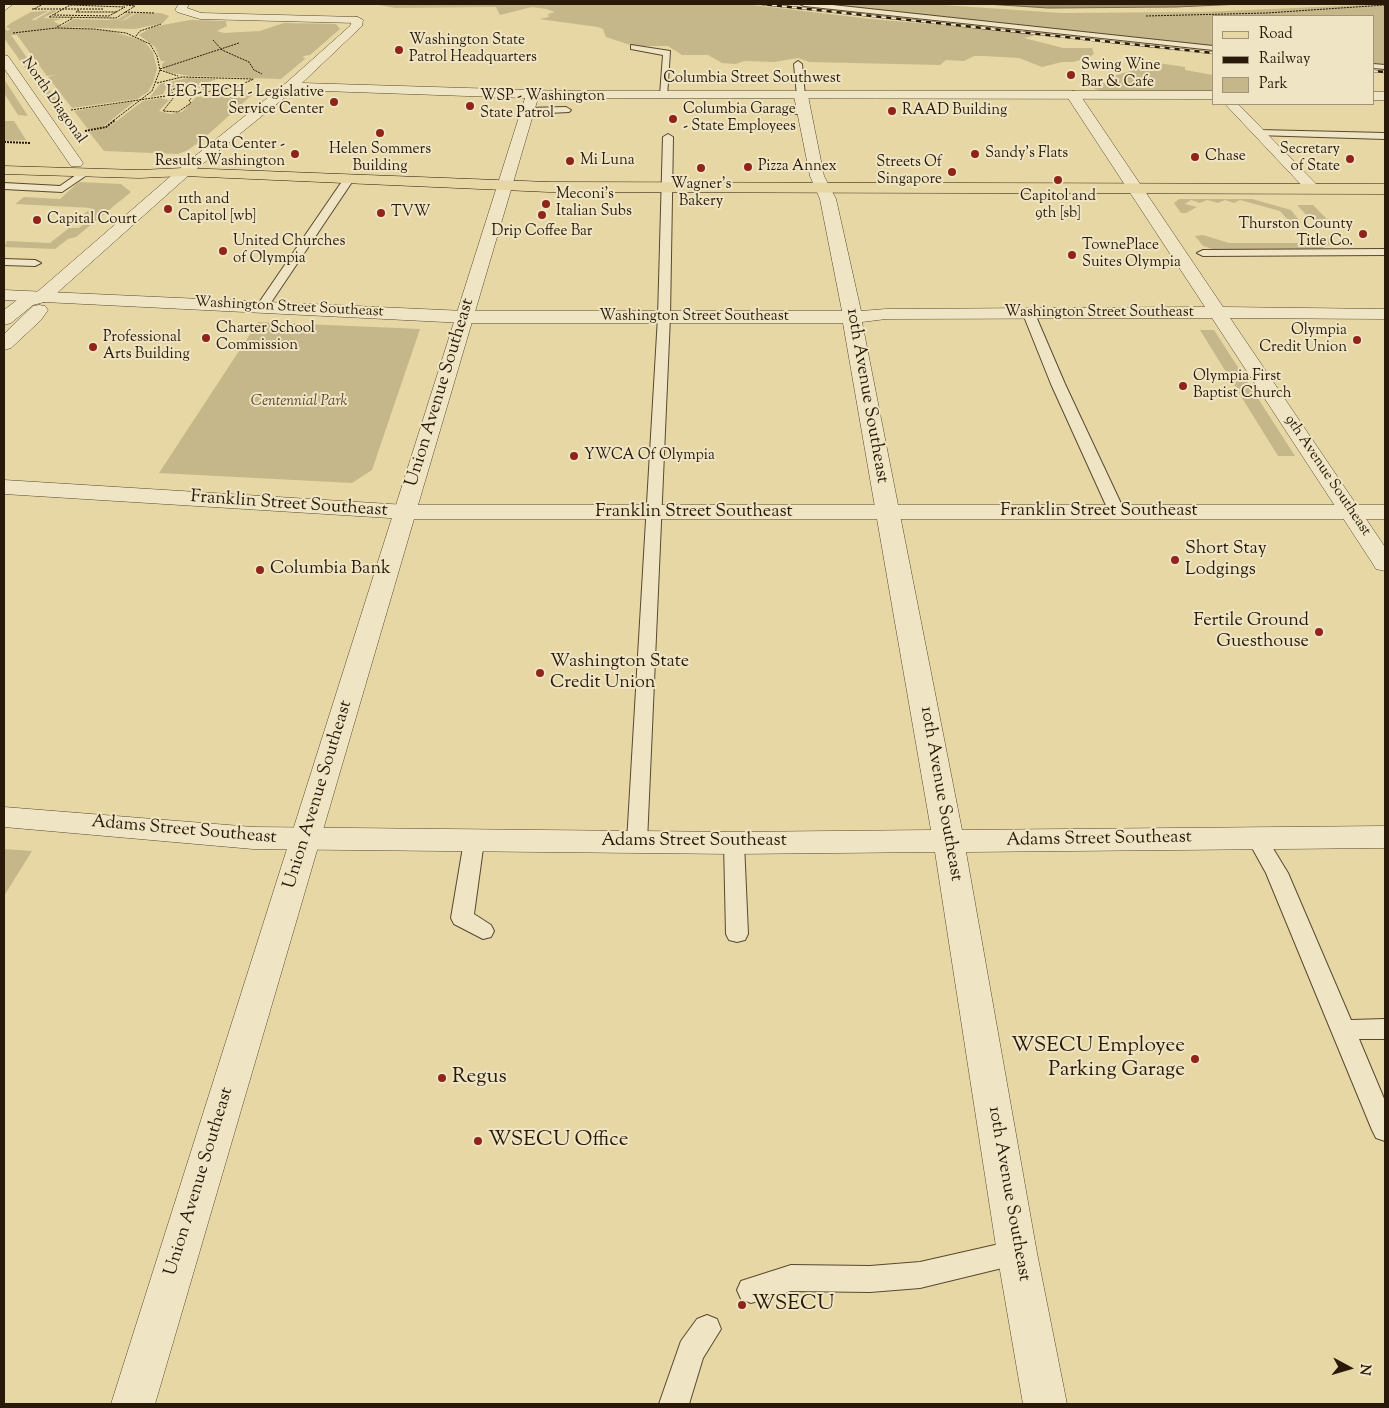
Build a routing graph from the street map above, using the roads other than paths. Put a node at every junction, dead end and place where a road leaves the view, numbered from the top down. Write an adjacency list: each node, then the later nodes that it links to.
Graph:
1 (8, 4): 4 (street)
2 (184, 4): 9 (street)
3 (804, 4): 6 (lane)
4 (4, 8)
5 (634, 47): 11 (lane)
6 (1212, 48)
7 (4, 59): 23 (street, North Diagonal)
8 (798, 64): 14 (lane)
9 (291, 86): 10 (street, Columbia Street Southwest); 25 (street)
10 (532, 95): 11 (street, Columbia Street Southwest); 17 (street, Union Avenue Southeast)
11 (664, 95): 14 (street, Columbia Street Southwest)
12 (1073, 95): 13 (street, Columbia Street Southwest); 14 (street, Columbia Street Southwest); 31 (street, 9th Avenue Southeast)
13 (1212, 95)
14 (801, 96): 18 (street, 10th Avenue Southeast)
15 (1232, 105): 20 (street)
16 (566, 110): 17 (lane)
17 (527, 111): 28 (street, Union Avenue Southeast)
18 (804, 111): 19 (lane); 30 (street, 10th Avenue Southeast)
19 (782, 112)
20 (1259, 133): 21 (lane); 32 (street)
21 (1385, 136)
22 (668, 137): 29 (lane)
23 (79, 168): 24 (main road); 25 (main road); 27 (lane)
24 (5, 169)
25 (184, 172): 26 (main road); 39 (street)
26 (350, 179): 28 (main road); 40 (lane)
27 (4, 186)
28 (504, 186): 29 (main road); 44 (street, Union Avenue Southeast)
29 (667, 187): 30 (main road); 45 (lane)
30 (823, 187): 31 (main road); 46 (street, 10th Avenue Southeast)
31 (1135, 188): 32 (main road); 41 (street, 9th Avenue Southeast)
32 (1312, 189): 33 (main road)
33 (1385, 189)
34 (1385, 252): 35 (lane)
35 (1203, 253)
36 (4, 262): 37 (lane)
37 (35, 263)
38 (4, 295): 39 (street, Washington Street Southeast)
39 (42, 297): 40 (street, Washington Street Southeast); 47 (street); 48 (street)
40 (262, 307): 44 (street, Washington Street Southeast)
41 (1219, 312): 42 (street, Washington Street Southeast); 43 (street, Washington Street Southeast); 52 (street, 9th Avenue Southeast)
42 (1029, 314): 46 (street, Washington Street Southeast); 51 (lane)
43 (1385, 314)
44 (465, 316): 45 (street, Washington Street Southeast); 50 (street, Union Avenue Southeast)
45 (664, 317): 46 (street, Washington Street Southeast); 54 (lane)
46 (851, 317): 55 (street, 10th Avenue Southeast)
47 (4, 319)
48 (4, 344)
49 (4, 487): 50 (street, Franklin Street Southeast)
50 (406, 512): 54 (street, Franklin Street Southeast); 60 (street, Union Avenue Southeast)
51 (1117, 512): 52 (street, Franklin Street Southeast); 55 (street, Franklin Street Southeast)
52 (1350, 512): 53 (street, Franklin Street Southeast); 56 (street, 9th Avenue Southeast)
53 (1385, 512)
54 (654, 513): 55 (street, Franklin Street Southeast); 62 (lane)
55 (887, 513): 63 (street, 10th Avenue Southeast)
56 (1385, 564)
57 (4, 817): 60 (street, Adams Street Southeast)
58 (1256, 837): 59 (street, Adams Street Southeast); 63 (street, Adams Street Southeast); 68 (lane)
59 (1385, 837)
60 (305, 840): 61 (street, Adams Street Southeast); 73 (street, Union Avenue Southeast)
61 (474, 841): 62 (street, Adams Street Southeast); 65 (lane)
62 (637, 842): 64 (street, Adams Street Southeast)
63 (949, 842): 64 (street, Adams Street Southeast); 70 (street, 10th Avenue Southeast)
64 (734, 843): 66 (lane)
65 (483, 931)
66 (737, 934)
67 (1385, 1029): 68 (lane)
68 (1342, 1030): 69 (lane)
69 (1385, 1130)
70 (1017, 1254): 71 (lane); 75 (street, 10th Avenue Southeast)
71 (751, 1290)
72 (707, 1329): 74 (lane)
73 (133, 1404)
74 (674, 1404)
75 (1045, 1404)

